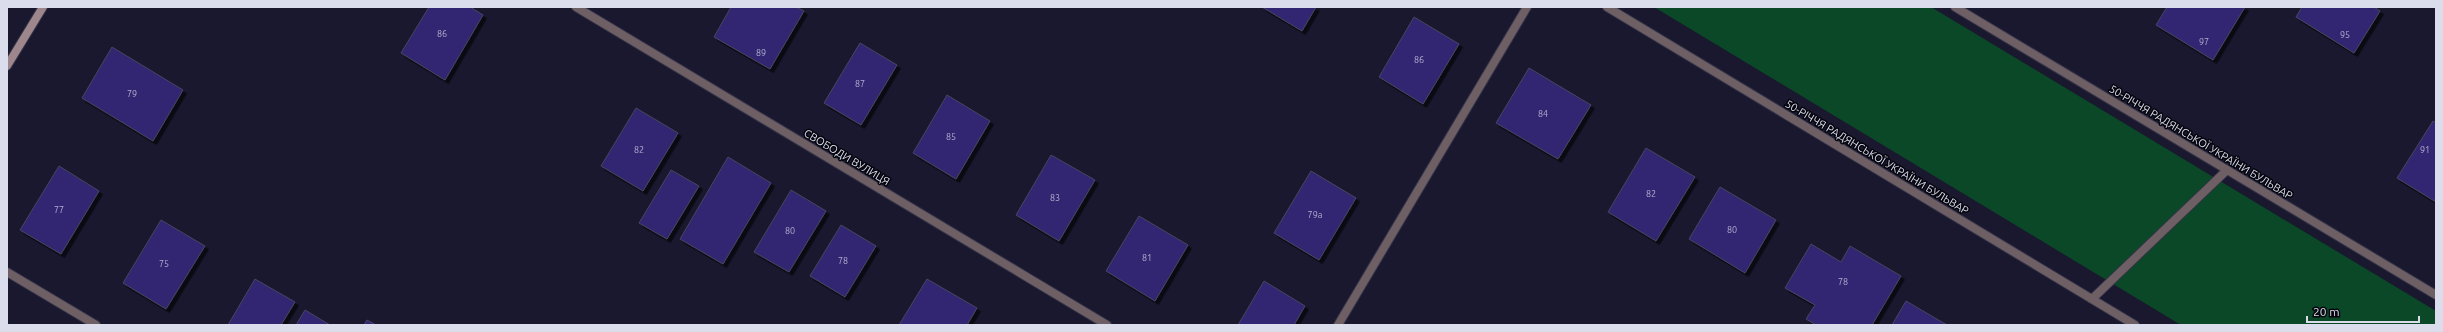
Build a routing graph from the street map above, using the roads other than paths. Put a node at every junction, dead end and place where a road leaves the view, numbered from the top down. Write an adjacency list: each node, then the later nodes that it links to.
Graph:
1 (43, 7): 6 (street)
2 (576, 7): 12 (street, СВОБОДИ ВУЛИЦЯ)
3 (1527, 7): 13 (street)
4 (1607, 7): 10 (street, 50-РІЧЧЯ РАДЯНСЬКОЇ УКРАЇНИ БУЛЬВАР)
5 (1954, 7): 7 (street, 50-РІЧЧЯ РАДЯНСЬКОЇ УКРАЇНИ БУЛЬВАР)
6 (7, 66)
7 (2227, 170): 9 (street, 50-РІЧЧЯ РАДЯНСЬКОЇ УКРАЇНИ БУЛЬВАР); 10 (street)
8 (7, 272): 11 (street)
9 (2436, 295)
10 (2092, 299): 14 (street, 50-РІЧЧЯ РАДЯНСЬКОЇ УКРАЇНИ БУЛЬВАР)
11 (96, 325)
12 (1107, 325)
13 (1338, 325)
14 (2135, 325)

